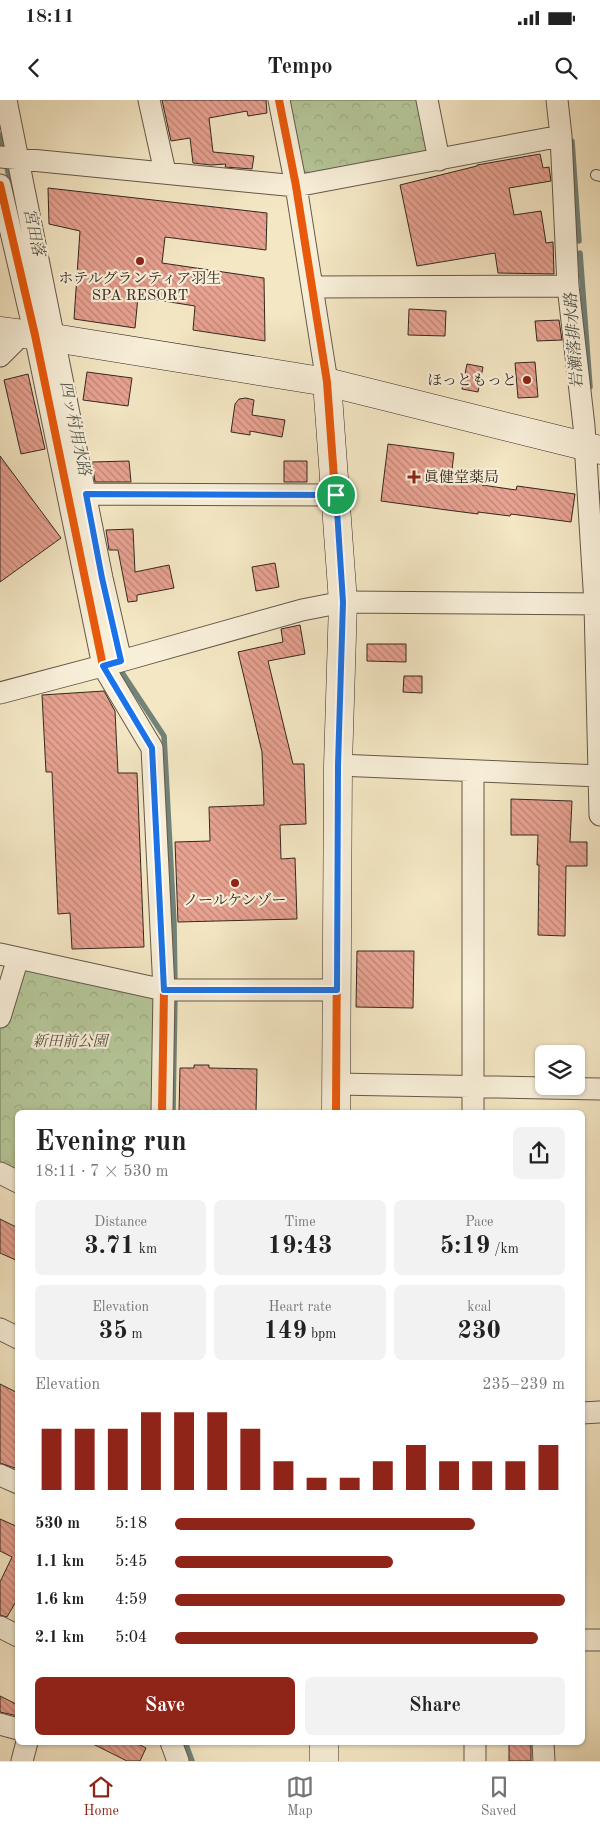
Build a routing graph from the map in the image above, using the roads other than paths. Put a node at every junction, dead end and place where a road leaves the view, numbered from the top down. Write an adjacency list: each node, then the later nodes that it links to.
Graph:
1 (6, 100): 7 (street)
2 (149, 100): 9 (street)
3 (279, 100): 11 (street)
4 (427, 100): 8 (street)
5 (557, 100): 6 (street)
6 (561, 136): 8 (street); 12 (street)
7 (9, 157): 9 (street); 14 (street)
8 (438, 160): 11 (street)
9 (165, 172): 11 (street)
10 (0, 185): 14 (street)
11 (296, 186): 13 (street)
12 (568, 286): 13 (street); 17 (street)
13 (312, 287): 16 (street)
14 (28, 335): 15 (street); 16 (street); 18 (street); 22 (street)
15 (0, 356)
16 (327, 382): 17 (street); 19 (street)
17 (593, 448): 21 (street)
18 (86, 494): 19 (street); 22 (street)
19 (336, 495): 20 (street)
20 (343, 602): 21 (street); 22 (street); 24 (street)
21 (598, 605): 26 (street)
22 (112, 664): 23 (street); 29 (street)
23 (0, 692)
24 (338, 765): 25 (street); 30 (street)
25 (473, 771): 26 (street); 33 (street)
26 (600, 776): 27 (street)
27 (600, 815)
28 (9, 956): 29 (street); 31 (street)
29 (164, 990): 30 (street); 35 (street)
30 (337, 990): 32 (street)
31 (0, 1017)
32 (336, 1084): 33 (street); 36 (street)
33 (473, 1087): 34 (street); 37 (street)
34 (600, 1089)
35 (162, 1110)
36 (336, 1110)
37 (473, 1110)
38 (0, 1173): 39 (street)
39 (15, 1180)
40 (0, 1329): 41 (street)
41 (15, 1336)
42 (600, 1412): 43 (street)
43 (585, 1413)
44 (0, 1475): 45 (street)
45 (15, 1482)
46 (0, 1627): 47 (street)
47 (15, 1634)
48 (585, 1640): 49 (street)
49 (600, 1640)
50 (0, 1724): 51 (street)
51 (15, 1728)
52 (26, 1745): 56 (street)
53 (324, 1745): 57 (street)
54 (475, 1745): 58 (street)
55 (544, 1745): 59 (street)
56 (22, 1761)
57 (324, 1761)
58 (475, 1761)
59 (544, 1761)

